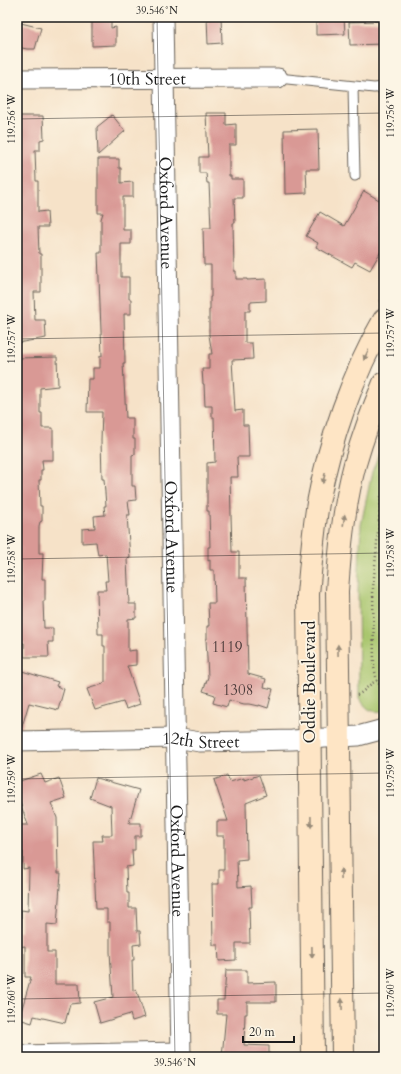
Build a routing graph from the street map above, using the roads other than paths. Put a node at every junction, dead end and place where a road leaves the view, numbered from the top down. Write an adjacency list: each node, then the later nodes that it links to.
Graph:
1 (163, 17): 4 (street, Oxford Avenue)
2 (278, 78): 4 (street, 10th Street); 5 (lane)
3 (17, 79): 4 (street, 10th Street)
4 (164, 79): 12 (street, Oxford Avenue)
5 (353, 86): 6 (lane); 7 (lane)
6 (384, 87)
7 (355, 176)
8 (384, 320): 13 (main road, Oddie Boulevard, one-way to 13)
9 (384, 382): 11 (main road, Oddie Boulevard, one-way to 9)
10 (384, 729): 11 (street, 12th Street)
11 (339, 737): 13 (street, 12th Street); 18 (main road, Oddie Boulevard, one-way to 11)
12 (175, 738): 13 (street, 12th Street); 14 (street, 12th Street); 16 (street, Oxford Avenue)
13 (310, 739): 17 (main road, Oddie Boulevard, one-way to 17)
14 (17, 741)
15 (17, 1055): 16 (street)
16 (181, 1055)
17 (313, 1057)
18 (343, 1057)

